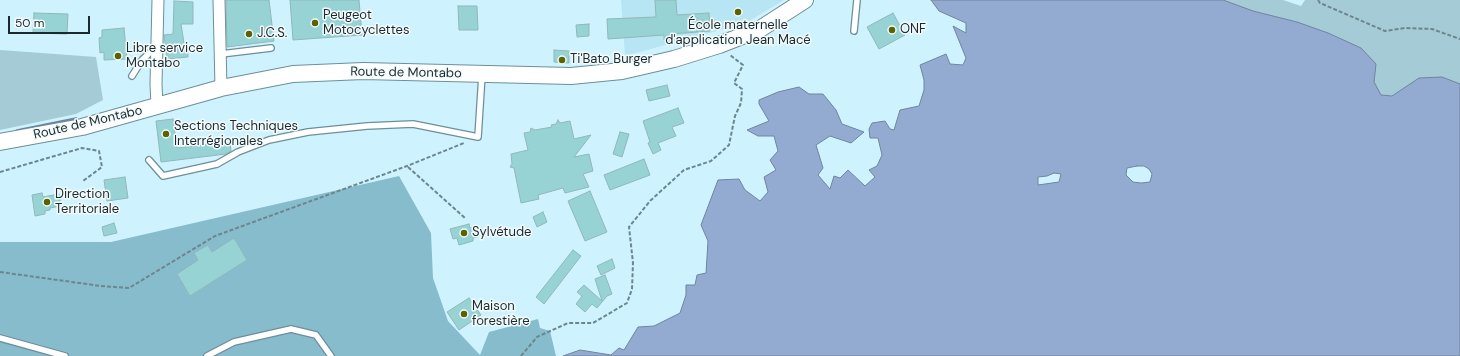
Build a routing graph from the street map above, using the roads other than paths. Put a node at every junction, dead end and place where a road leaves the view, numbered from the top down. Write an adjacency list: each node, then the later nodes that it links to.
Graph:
1 (158, 0): 6 (street)
2 (219, 0): 8 (street)
3 (804, 0): 9 (main road, Route de Montabo)
4 (857, 0): 5 (lane)
5 (854, 31)
6 (157, 46): 10 (lane); 12 (street)
7 (271, 48): 8 (lane)
8 (221, 54): 11 (street)
9 (482, 74): 11 (main road, Route de Montabo); 14 (lane)
10 (132, 76)
11 (222, 88): 12 (main road, Route de Montabo)
12 (157, 106): 13 (main road, Route de Montabo)
13 (0, 142)
14 (149, 160)
15 (0, 338): 16 (lane)
16 (65, 356)
17 (207, 356): 18 (lane)
18 (331, 356)

